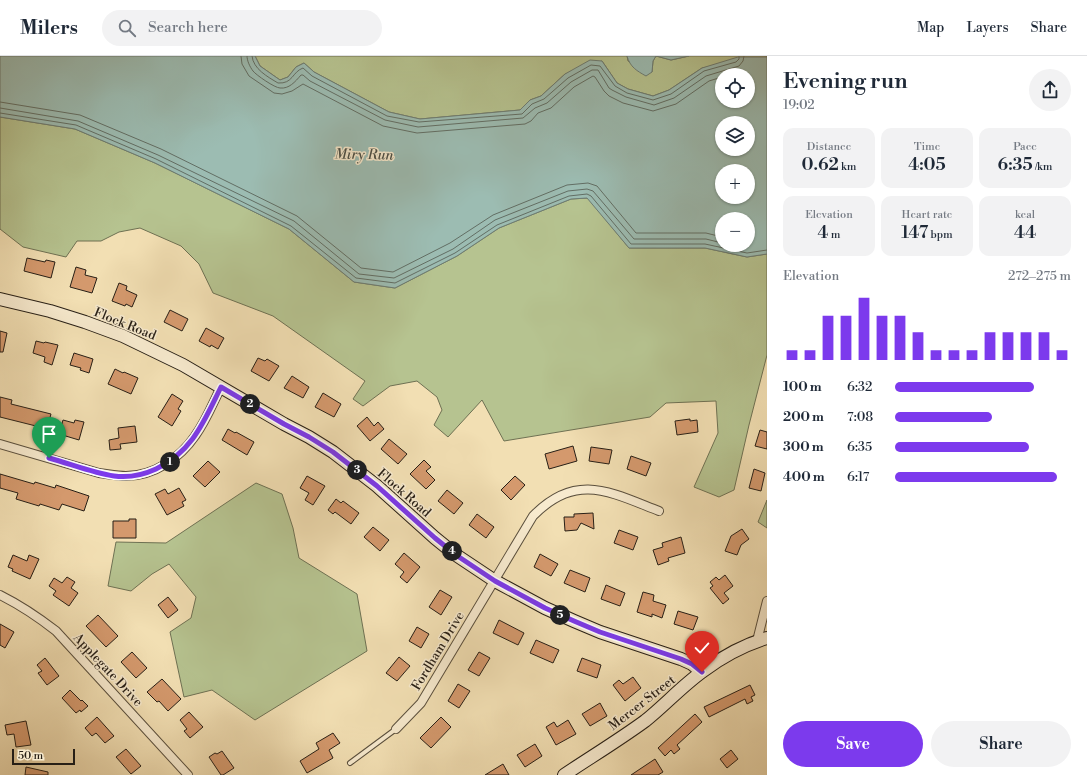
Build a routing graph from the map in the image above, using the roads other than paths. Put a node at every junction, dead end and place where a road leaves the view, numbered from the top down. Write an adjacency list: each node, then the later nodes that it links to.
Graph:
1 (0, 299): 2 (street, Flock Road)
2 (221, 387): 3 (street); 5 (street, Flock Road)
3 (0, 444)
4 (659, 510): 5 (street, Fordham Drive)
5 (495, 581): 9 (street, Flock Road); 10 (street, Fordham Drive)
6 (0, 595): 12 (street, Applegate Drive)
7 (767, 602): 8 (street)
8 (762, 640): 9 (street, Mercer Street)
9 (702, 672): 13 (street, Mercer Street)
10 (396, 729): 11 (lane)
11 (350, 763)
12 (188, 775)
13 (564, 775)

